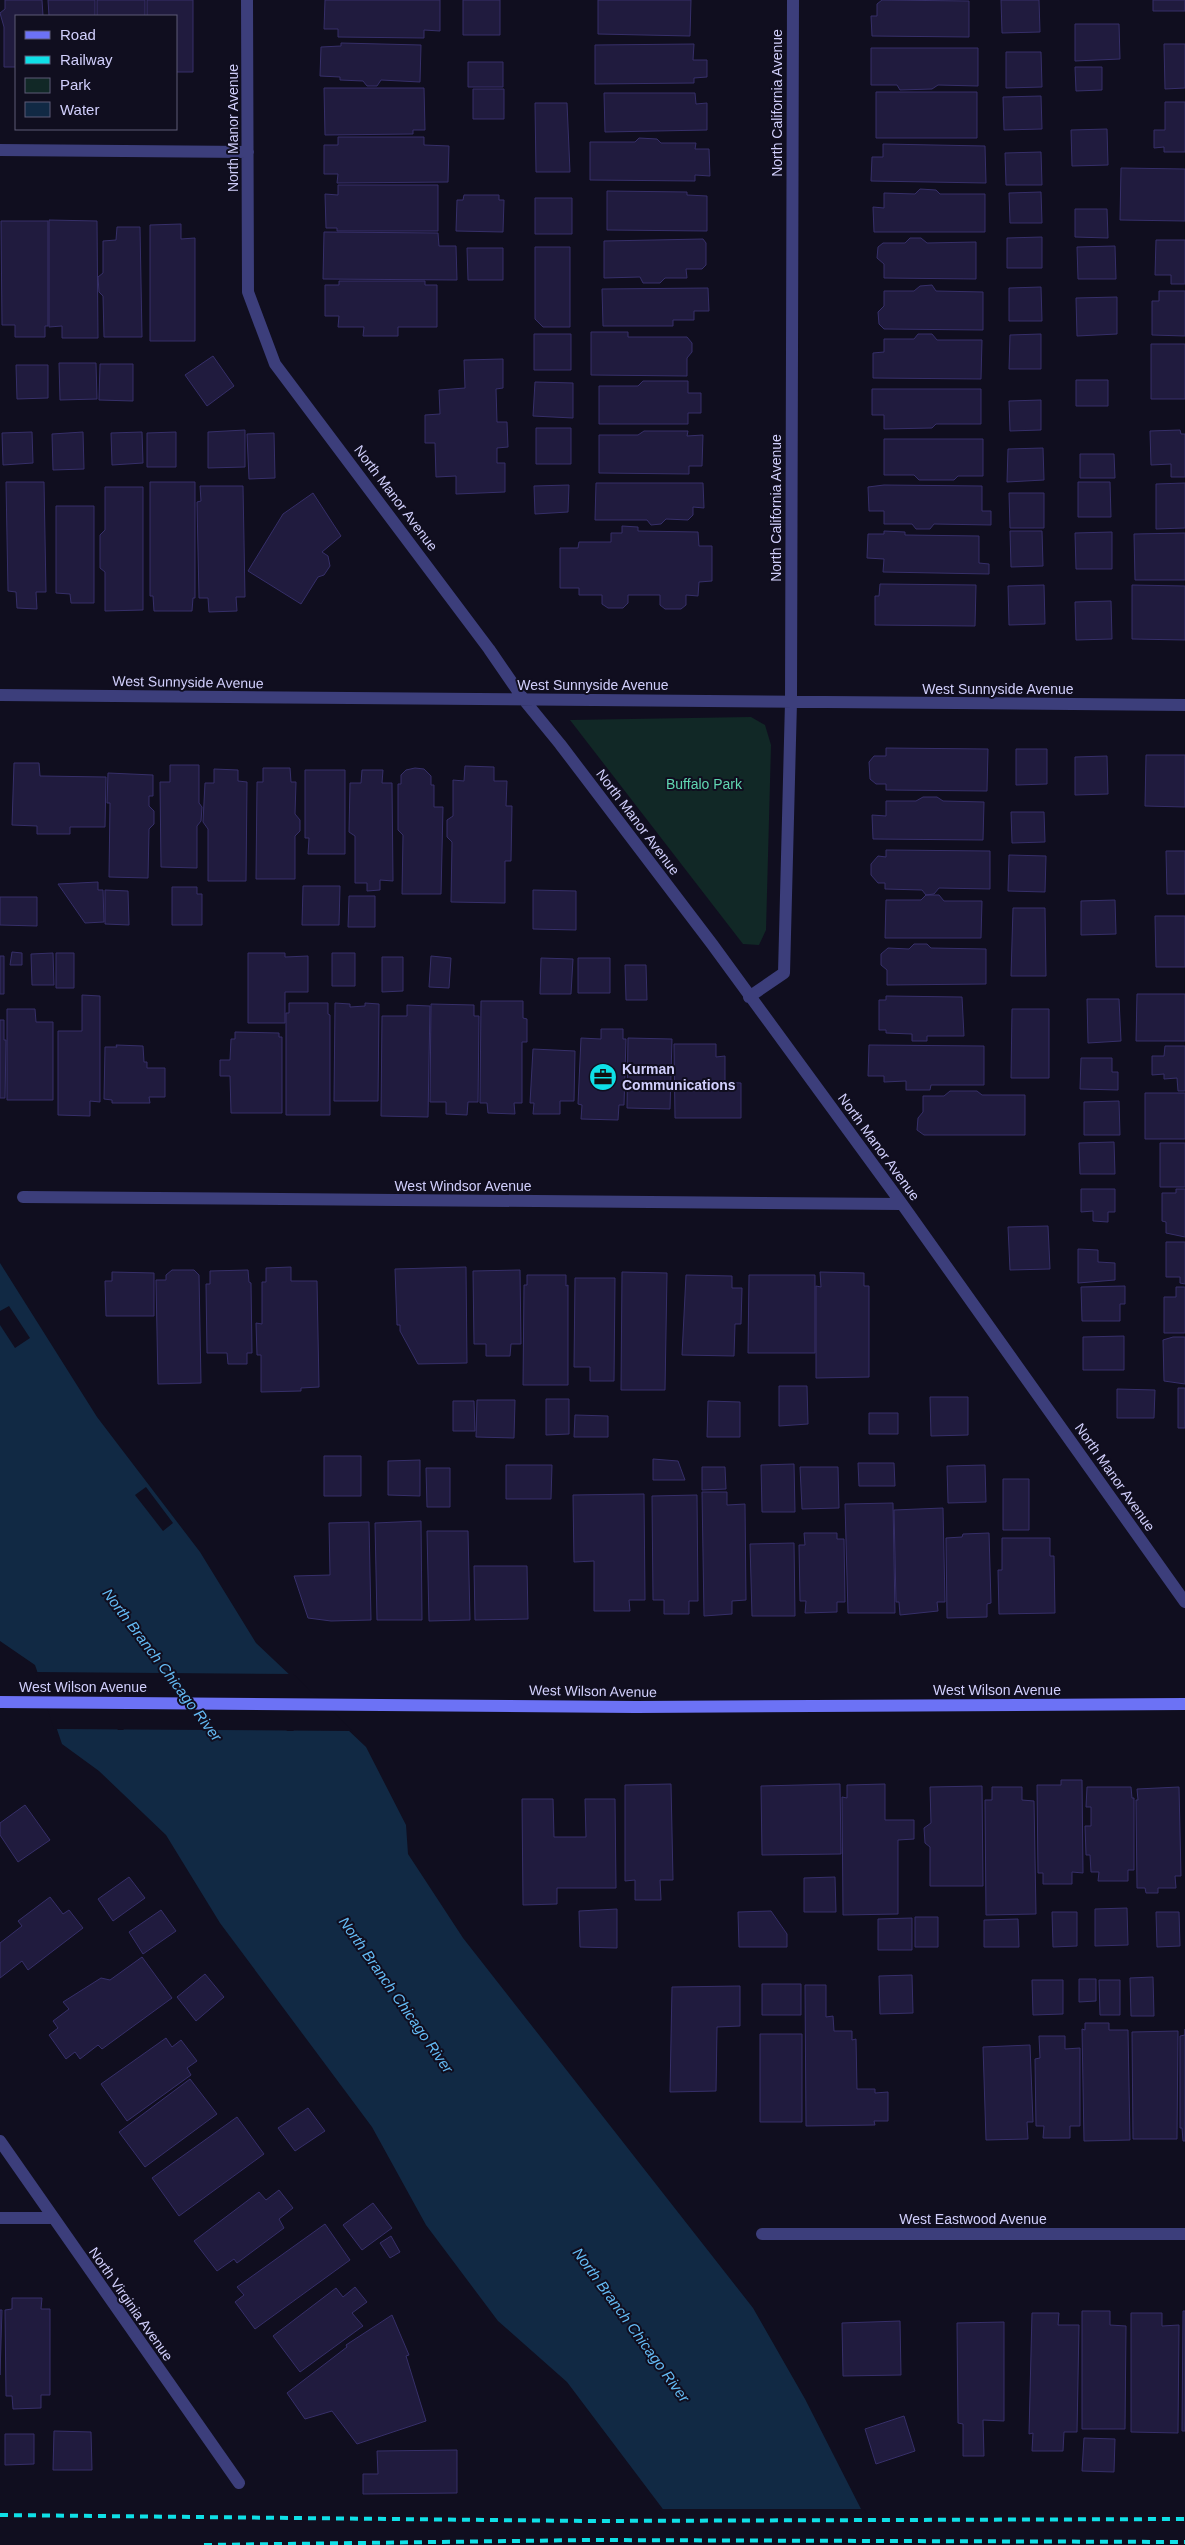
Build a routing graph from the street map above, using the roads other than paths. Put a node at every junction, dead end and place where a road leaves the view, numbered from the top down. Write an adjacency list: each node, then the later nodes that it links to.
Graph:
1 (247, 0): 4 (street, North Manor Avenue)
2 (793, 0): 7 (street, North California Avenue)
3 (0, 150): 4 (street)
4 (248, 152): 6 (street, North Manor Avenue)
5 (0, 695): 6 (street, West Sunnyside Avenue)
6 (524, 700): 7 (street, West Sunnyside Avenue); 9 (street, North Manor Avenue)
7 (790, 702): 8 (street, West Sunnyside Avenue); 9 (street, North California Avenue)
8 (1185, 705)
9 (749, 997): 11 (street, North Manor Avenue)
10 (23, 1197): 11 (street, West Windsor Avenue)
11 (902, 1204): 12 (street, North Manor Avenue)
12 (1185, 1602)
13 (0, 1702): 14 (street, West Wilson Avenue)
14 (1185, 1704)
15 (0, 2141): 17 (street, North Virginia Avenue)
16 (0, 2218): 17 (street)
17 (53, 2218): 20 (street, North Virginia Avenue)
18 (762, 2234): 19 (street, West Eastwood Avenue)
19 (1185, 2234)
20 (239, 2482)

